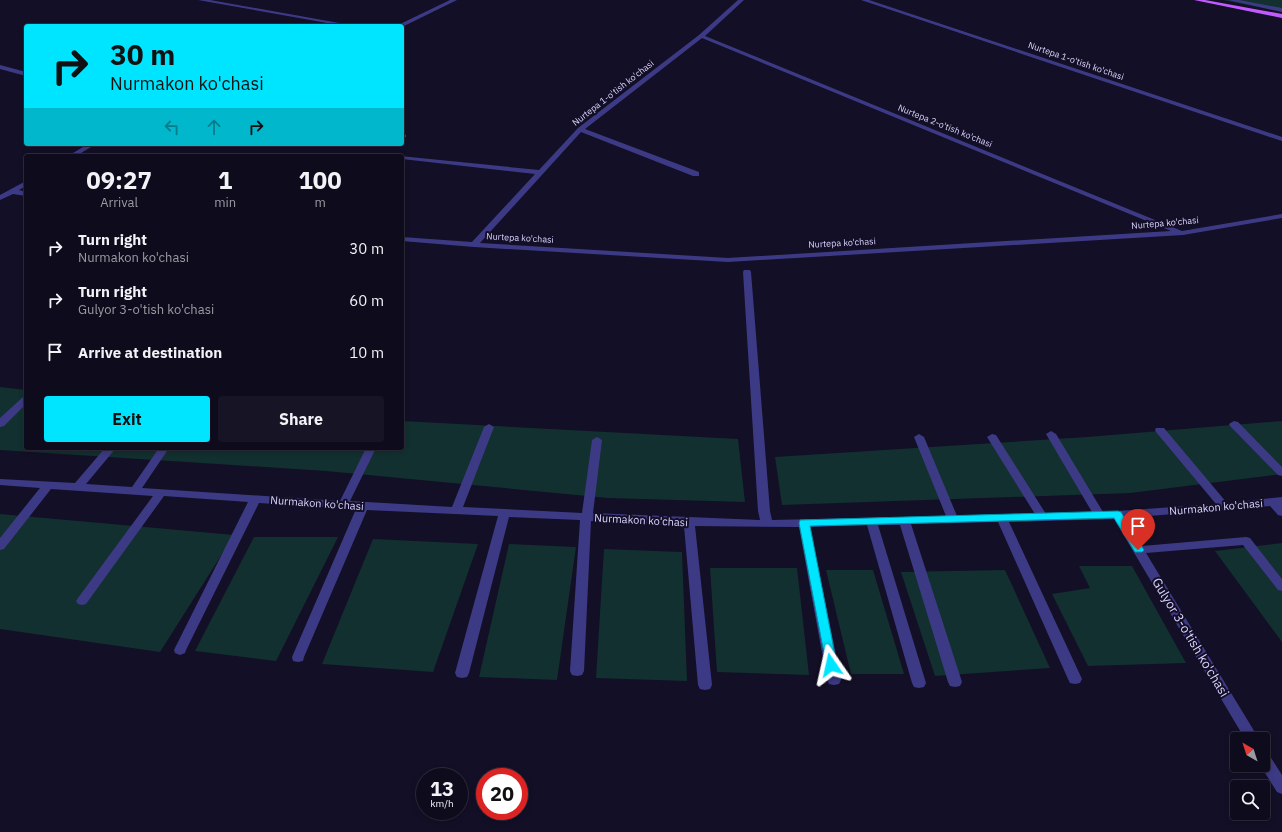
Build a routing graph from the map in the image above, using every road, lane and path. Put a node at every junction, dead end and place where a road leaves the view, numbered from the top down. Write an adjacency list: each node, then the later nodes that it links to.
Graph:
1 (200, 0): 9 (street)
2 (454, 0): 10 (street)
3 (741, 0): 11 (street, Nurtepa 1-o'tish ko'chasi)
4 (864, 0): 15 (street, Nurtepa 1-o'tish ko'chasi)
5 (1197, 0): 8 (main road)
6 (1231, 0): 7 (street)
7 (1282, 10)
8 (1282, 16)
9 (341, 24)
10 (402, 24)
11 (701, 36): 14 (street, Nurtepa 1-o'tish ko'chasi); 26 (street, Nurtepa 2-o'tish ko'chasi)
12 (0, 68): 13 (street)
13 (24, 74)
14 (580, 129): 19 (street, Nurtepa 1-o'tish ko'chasi); 20 (street)
15 (1282, 139)
16 (89, 146): 17 (street)
17 (75, 154)
18 (404, 157): 19 (street)
19 (541, 172): 28 (street, Nurtepa 1-o'tish ko'chasi)
20 (696, 174)
21 (24, 184): 22 (street)
22 (11, 192): 23 (street); 24 (street)
23 (24, 194)
24 (0, 198)
25 (1282, 216): 26 (street, Nurtepa ko'chasi)
26 (1183, 233): 28 (street, Nurtepa ko'chasi)
27 (404, 239): 28 (street, Nurtepa ko'chasi)
28 (474, 245)
29 (747, 272): 66 (street)
30 (24, 401): 31 (street)
31 (0, 424)
32 (1234, 424): 42 (street)
33 (489, 427): 53 (street)
34 (1160, 430): 52 (street)
35 (1051, 434): 57 (street)
36 (992, 437): 59 (street)
37 (919, 438): 61 (street)
38 (597, 440): 58 (street)
39 (109, 450): 45 (street)
40 (163, 450): 46 (street)
41 (370, 450): 50 (street)
42 (1282, 473)
43 (0, 482): 44 (street, Nurmakon ko'chasi)
44 (48, 486): 45 (street, Nurmakon ko'chasi); 67 (street)
45 (77, 488): 46 (street, Nurmakon ko'chasi)
46 (134, 492): 47 (street, Nurmakon ko'chasi)
47 (160, 494): 48 (street, Nurmakon ko'chasi); 70 (street)
48 (255, 500): 50 (street, Nurmakon ko'chasi); 71 (street)
49 (1277, 502): 52 (street, Nurmakon ko'chasi); 54 (street)
50 (343, 505): 51 (street, Nurmakon ko'chasi)
51 (363, 506): 53 (street, Nurmakon ko'chasi); 72 (street)
52 (1224, 508): 56 (street, Nurmakon ko'chasi)
53 (456, 511): 55 (street, Nurmakon ko'chasi)
54 (1282, 512)
55 (504, 513): 58 (street, Nurmakon ko'chasi); 74 (street)
56 (1118, 514): 57 (street, Nurmakon ko'chasi); 68 (street, Gulyor 3-o'tish ko'chasi)
57 (1100, 516): 59 (street, Nurmakon ko'chasi)
58 (586, 517): 64 (street, Nurmakon ko'chasi); 73 (street)
59 (1043, 517): 60 (street, Nurmakon ko'chasi)
60 (1002, 518): 61 (street, Nurmakon ko'chasi); 75 (street)
61 (953, 519): 62 (street, Nurmakon ko'chasi)
62 (904, 520): 63 (street, Nurmakon ko'chasi); 77 (street)
63 (871, 521): 65 (street, Nurmakon ko'chasi); 78 (street)
64 (689, 522): 66 (street, Nurmakon ko'chasi); 79 (street)
65 (804, 523): 66 (street, Nurmakon ko'chasi); 76 (street)
66 (767, 524)
67 (0, 546)
68 (1138, 550): 69 (street); 80 (street, Gulyor 3-o'tish ko'chasi)
69 (1282, 588)
70 (82, 601)
71 (180, 650)
72 (298, 657)
73 (577, 672)
74 (462, 673)
75 (1075, 679)
76 (834, 680)
77 (955, 682)
78 (919, 683)
79 (705, 685)
80 (1248, 732)
81 (1270, 768): 82 (street)
82 (1282, 788)

